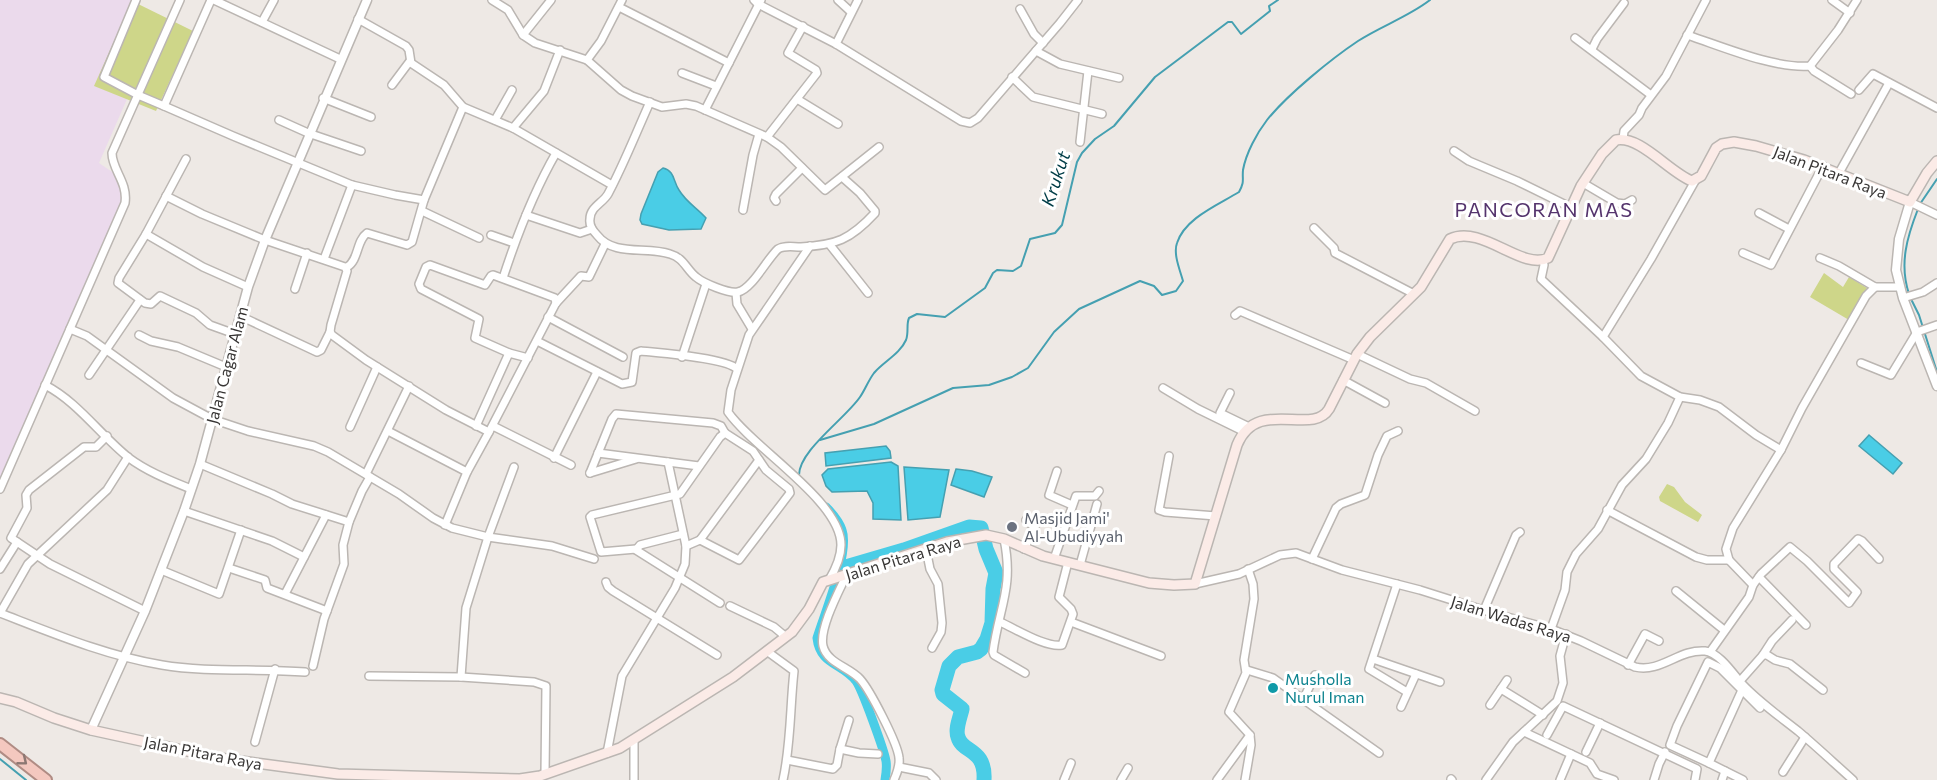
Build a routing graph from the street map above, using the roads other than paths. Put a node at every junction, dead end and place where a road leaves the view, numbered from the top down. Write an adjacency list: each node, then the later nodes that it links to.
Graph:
1 (136, 0): 46 (street)
2 (180, 0): 46 (street)
3 (212, 0): 21 (street); 51 (street)
4 (274, 0): 21 (street)
5 (367, 0): 20 (street, Jalan Cagar Alam)
6 (492, 0): 23 (street)
7 (551, 0): 23 (street)
8 (838, 0): 18 (street)
9 (858, 0): 18 (street)
10 (1078, 0): 26 (street)
11 (1706, 0): 24 (street)
12 (1832, 0): 19 (street)
13 (1857, 0): 19 (street)
14 (758, 2): 22 (street); 34 (street)
15 (620, 3): 32 (street); 34 (street)
16 (1624, 3): 28 (street)
17 (1020, 9): 26 (street)
18 (851, 12): 27 (street)
19 (1850, 13): 35 (street)
20 (358, 19): 31 (street, Jalan Cagar Alam); 33 (street)
21 (262, 22): 31 (street)
22 (803, 26): 27 (street); 49 (street)
23 (523, 35): 29 (street)
24 (1687, 35): 35 (street); 47 (street)
25 (1575, 38): 28 (street)
26 (1042, 43): 30 (street)
27 (836, 44): 38 (street)
28 (1592, 49): 47 (street)
29 (560, 50): 32 (street); 61 (street)
30 (1036, 51): 36 (street); 38 (street)
31 (340, 60): 48 (street, Jalan Cagar Alam)
32 (587, 60): 50 (street)
33 (410, 61): 41 (street); 52 (street)
34 (729, 63): 42 (street)
35 (1810, 66): 45 (street)
36 (1088, 71): 39 (street); 55 (street)
37 (682, 73): 42 (street)
38 (1012, 77): 55 (street)
39 (1119, 78)
40 (1889, 83): 44 (street); 53 (street); 75 (street)
41 (392, 85)
42 (716, 86): 54 (street)
43 (512, 90): 59 (street)
44 (1859, 90)
45 (1851, 94)
46 (138, 95): 51 (street); 126 (street)
47 (1651, 95): 64 (street)
48 (323, 98): 57 (street); 62 (street, Jalan Cagar Alam)
49 (797, 99): 60 (street); 63 (street)
50 (650, 102): 54 (street); 80 (street)
51 (164, 106): 72 (street)
52 (463, 107): 59 (street); 82 (street)
53 (1937, 108)
54 (705, 110): 63 (street)
55 (1083, 110): 56 (street); 65 (street)
56 (1102, 114)
57 (371, 117)
58 (279, 120): 62 (street)
59 (495, 120): 61 (street)
60 (838, 124)
61 (513, 128): 69 (street)
62 (308, 133): 67 (street); 72 (street, Jalan Cagar Alam)
63 (763, 136): 74 (street); 87 (street)
64 (1623, 139): 77 (main road); 78 (main road)
65 (1080, 142)
66 (879, 147): 76 (street)
67 (361, 151)
68 (1454, 151): 86 (street)
69 (556, 153): 80 (street); 90 (street)
70 (186, 159): 81 (street)
71 (1937, 161): 85 (main road)
72 (297, 162): 79 (street); 98 (street, Jalan Cagar Alam)
73 (1822, 166): 75 (main road, Jalan Pitara Raya); 77 (main road, Jalan Pitara Raya); 94 (street)
74 (802, 168): 76 (street); 84 (street)
75 (1839, 173): 85 (main road, Jalan Pitara Raya)
76 (842, 177): 101 (street)
77 (1695, 181): 132 (street)
78 (1583, 183): 83 (street); 86 (main road)
79 (352, 185): 82 (street); 106 (street)
80 (612, 185): 93 (street)
81 (166, 196): 95 (street); 98 (street)
82 (424, 200): 88 (street)
83 (1632, 200)
84 (776, 201)
85 (1913, 203): 91 (street); 114 (street)
86 (1570, 207): 107 (main road)
87 (743, 210)
88 (422, 211): 97 (street); 108 (street)
89 (1759, 213): 94 (street)
90 (526, 215): 93 (street); 99 (street)
91 (1937, 215)
92 (1314, 228): 118 (street)
93 (592, 229): 100 (street)
94 (1789, 229): 104 (street)
95 (146, 234): 112 (street); 120 (street)
96 (491, 235): 99 (street)
97 (479, 238)
98 (265, 240): 103 (street); 112 (street, Jalan Cagar Alam)
99 (514, 243): 109 (street)
100 (605, 244): 110 (street); 121 (street)
101 (830, 245): 102 (street); 117 (street)
102 (810, 246): 116 (street); 127 (street)
103 (307, 253): 106 (street); 115 (street)
104 (1743, 253)
105 (1820, 258): 113 (street)
106 (324, 259): 108 (street)
107 (1543, 260): 118 (main road); 132 (street)
108 (346, 267): 129 (street)
109 (503, 278): 121 (street); 135 (street)
110 (706, 284): 116 (street); 137 (street)
111 (1937, 284): 119 (street)
112 (248, 287): 123 (street, Jalan Cagar Alam)
113 (1875, 287): 114 (street); 164 (street)
114 (1899, 288): 119 (street)
115 (295, 289)
116 (736, 293): 127 (street)
117 (868, 293)
118 (1414, 294): 138 (main road)
119 (1908, 298): 128 (street)
120 (140, 300): 130 (street); 134 (street)
121 (556, 303): 124 (street)
122 (1235, 315): 138 (street)
123 (240, 316): 129 (street); 130 (street, Jalan Cagar Alam)
124 (548, 317): 133 (street); 136 (street)
125 (1937, 326): 128 (street)
126 (70, 329): 134 (street); 147 (street)
127 (752, 329): 143 (street)
128 (1921, 330): 140 (street); 149 (street)
129 (330, 332): 141 (street)
130 (235, 334): 142 (street, Jalan Cagar Alam)
131 (139, 335): 142 (street)
132 (1603, 337): 152 (street)
133 (537, 341): 139 (street); 144 (street)
134 (107, 351): 145 (street); 155 (street)
135 (509, 353): 139 (street); 156 (street)
136 (623, 357)
137 (682, 357): 143 (street); 144 (street)
138 (1355, 357): 146 (main road); 154 (street)
139 (528, 358): 158 (street)
140 (1861, 363)
141 (377, 367): 148 (street); 157 (street)
142 (226, 368): 155 (street, Jalan Cagar Alam)
143 (737, 369): 218 (street)
144 (597, 372): 168 (street)
145 (89, 375)
146 (1343, 380): 153 (street); 159 (main road)
147 (45, 385): 163 (street); 179 (street)
148 (409, 386): 156 (street); 160 (street)
149 (1937, 386)
150 (1163, 388): 159 (street)
151 (1230, 393): 159 (street)
152 (1680, 397): 164 (street); 185 (street)
153 (1385, 403)
154 (1475, 411)
155 (213, 419): 172 (street, Jalan Cagar Alam); 178 (street)
156 (476, 426): 158 (street)
157 (350, 427)
158 (491, 429): 168 (street); 177 (street)
159 (1246, 429): 188 (main road)
160 (388, 431): 177 (street); 178 (street)
161 (1398, 431): 207 (street)
162 (725, 433): 165 (street); 170 (street); 174 (street)
163 (107, 436): 167 (street); 198 (street)
164 (1781, 450): 209 (street)
165 (598, 453): 169 (street); 169 (street)
166 (1169, 456): 188 (street)
167 (128, 457): 180 (street); 203 (street)
168 (554, 458): 173 (street)
169 (639, 458): 171 (street)
170 (759, 460): 197 (street); 197 (street)
171 (668, 462): 174 (street); 182 (street)
172 (200, 464): 180 (street, Jalan Cagar Alam); 187 (street)
173 (571, 465)
174 (699, 466): 182 (street)
175 (514, 467): 195 (street)
176 (1057, 471): 184 (street)
177 (467, 472): 191 (street)
178 (368, 476): 190 (street); 191 (street)
179 (0, 489)
180 (191, 489): 186 (street, Jalan Cagar Alam)
181 (1099, 492): 184 (street)
182 (675, 495): 194 (street); 200 (street)
183 (1097, 504): 211 (street)
184 (1072, 505): 206 (street)
185 (1607, 510): 209 (street); 236 (street)
186 (184, 511): 192 (street); 215 (street, Jalan Cagar Alam)
187 (326, 515): 190 (street); 204 (street)
188 (1216, 516): 220 (main road)
189 (1026, 520): 202 (street)
190 (350, 522): 227 (street)
191 (445, 525): 195 (street)
192 (241, 530): 204 (street); 212 (street)
193 (1520, 532): 228 (street)
194 (683, 534): 199 (street); 200 (street)
195 (488, 537): 205 (street); 258 (street)
196 (1004, 539): 201 (main road, Jalan Pitara Raya); 202 (main road, Jalan Pitara Raya); 233 (street)
197 (700, 540): 199 (street)
198 (17, 543): 203 (street); 213 (street)
199 (686, 546): 217 (street)
200 (636, 549): 217 (street)
201 (926, 549): 218 (main road, Jalan Pitara Raya); 241 (street)
202 (1024, 549): 206 (main road, Jalan Pitara Raya)
203 (37, 555): 229 (street); 230 (street)
204 (303, 557): 224 (street)
205 (594, 559)
206 (1054, 559): 210 (main road, Jalan Pitara Raya)
207 (1312, 559): 214 (street, Jalan Wadas Raya); 221 (street, Jalan Wadas Raya)
208 (1880, 559): 216 (street)
209 (1729, 560): 222 (street)
210 (1068, 562): 211 (main road, Jalan Pitara Raya); 234 (street)
211 (1080, 565): 220 (main road, Jalan Pitara Raya)
212 (229, 568): 215 (street); 224 (street)
213 (0, 569)
214 (1248, 569): 220 (street, Jalan Wadas Raya); 252 (street)
215 (161, 570): 229 (street, Jalan Cagar Alam)
216 (1759, 577): 222 (street); 235 (street)
217 (681, 578): 225 (street); 231 (street)
218 (837, 578): 239 (main road, Jalan Pitara Raya); 293 (street)
219 (606, 582): 231 (street)
220 (1195, 584)
221 (1397, 584): 228 (street, Jalan Wadas Raya); 248 (street)
222 (1753, 585): 237 (street)
223 (1676, 591): 237 (street)
224 (285, 594): 227 (street)
225 (720, 603)
226 (730, 606): 239 (street)
227 (327, 610): 250 (street)
228 (1484, 610): 236 (street, Jalan Wadas Raya)
229 (145, 611): 246 (street, Jalan Cagar Alam)
230 (0, 613): 246 (street)
231 (657, 618): 244 (street); 285 (street)
232 (1792, 620): 245 (street)
233 (1000, 622): 234 (street); 254 (street)
234 (1071, 622): 247 (street)
235 (1806, 625)
236 (1551, 629): 238 (street, Jalan Wadas Raya)
237 (1724, 630): 243 (street)
238 (1566, 634): 249 (street, Jalan Wadas Raya); 271 (street)
239 (786, 637): 242 (main road, Jalan Pitara Raya)
240 (1659, 640): 249 (street)
241 (932, 648)
242 (768, 652): 279 (main road, Jalan Pitara Raya); 290 (street)
243 (1710, 652): 249 (street, Jalan Wadas Raya); 260 (street)
244 (717, 655)
245 (1763, 655): 260 (street); 264 (street)
246 (125, 656): 251 (street); 274 (street, Jalan Cagar Alam)
247 (1161, 656)
248 (1373, 659): 255 (street); 265 (street)
249 (1628, 665)
250 (314, 666)
251 (275, 669): 253 (street); 280 (street)
252 (1247, 669): 267 (street); 276 (street)
253 (305, 672)
254 (1025, 673)
255 (1416, 674): 261 (street); 265 (street)
256 (1315, 675): 267 (street)
257 (369, 676): 258 (street)
258 (461, 677): 297 (street)
259 (1507, 680): 262 (street)
260 (1740, 681): 278 (street)
261 (1440, 682)
262 (1501, 689): 268 (street); 271 (street)
263 (1742, 690): 270 (street); 282 (street); 292 (street)
264 (1823, 690)
265 (1407, 692): 269 (street)
266 (0, 698): 274 (main road, Jalan Pitara Raya)
267 (1303, 700): 286 (street)
268 (1490, 705)
269 (1401, 707)
270 (1760, 708)
271 (1543, 715): 275 (street)
272 (849, 720): 283 (street)
273 (1600, 723): 277 (street); 284 (street); 287 (street)
274 (91, 730): 299 (main road, Jalan Pitara Raya)
275 (1524, 732): 289 (street); 309 (street)
276 (1250, 735): 307 (street); 308 (street)
277 (1547, 735)
278 (1805, 737): 296 (street); 316 (street)
279 (634, 741): 285 (main road, Jalan Pitara Raya); 301 (street)
280 (255, 742)
281 (0, 744): 300 (highway, one-way to 300)
282 (1670, 744): 287 (street); 292 (street)
283 (840, 749): 288 (street); 290 (street)
284 (1586, 752)
285 (607, 753): 297 (main road, Jalan Pitara Raya)
286 (1379, 753)
287 (1664, 753): 312 (street); 313 (street)
288 (878, 754)
289 (1571, 754): 298 (street); 310 (street)
290 (787, 760): 302 (street)
291 (1071, 763): 305 (street)
292 (1709, 763): 295 (street)
293 (899, 767): 303 (street); 304 (street)
294 (1128, 768): 306 (street)
295 (1725, 771): 314 (street); 315 (street)
296 (1784, 772)
297 (545, 774): 299 (main road, Jalan Pitara Raya)
298 (1596, 777): 311 (street)
299 (488, 779)
300 (46, 780)
301 (634, 780)
302 (783, 780)
303 (894, 780)
304 (936, 780)
305 (1064, 780)
306 (1121, 780)
307 (1217, 780)
308 (1245, 780)
309 (1486, 780)
310 (1560, 780)
311 (1614, 780)
312 (1654, 780)
313 (1695, 780)
314 (1722, 780)
315 (1743, 780)
316 (1853, 780)

